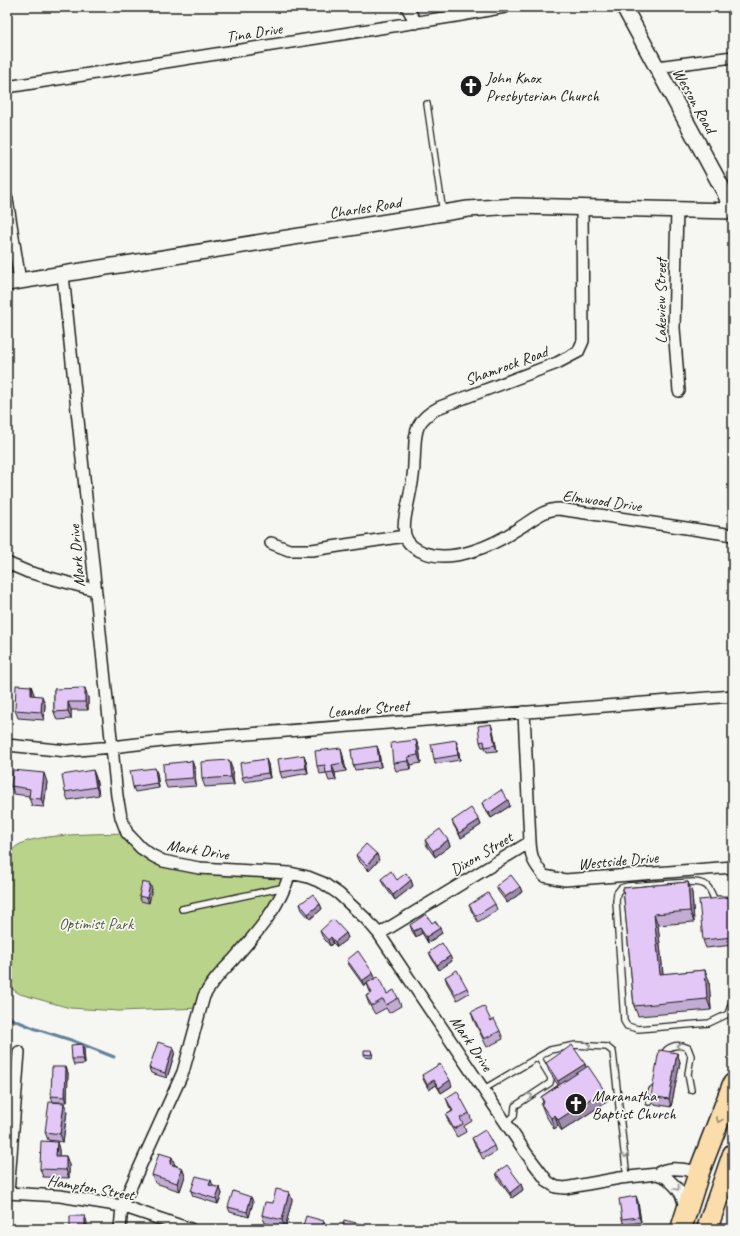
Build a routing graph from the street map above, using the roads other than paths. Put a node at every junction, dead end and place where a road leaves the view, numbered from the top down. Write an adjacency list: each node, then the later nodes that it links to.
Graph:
1 (407, 7): 4 (street)
2 (505, 7): 4 (street, Tina Drive)
3 (624, 7): 6 (street, Wesson Road)
4 (416, 23): 7 (street, Tina Drive)
5 (733, 57): 6 (street)
6 (656, 67): 12 (street, Wesson Road)
7 (7, 87)
8 (427, 104): 13 (lane)
9 (7, 199): 15 (street)
10 (582, 209): 11 (street, Charles Road); 13 (street, Charles Road); 18 (street, Shamrock Road)
11 (677, 210): 12 (street, Charles Road); 16 (street, Lakeview Street)
12 (733, 211)
13 (443, 213): 14 (street, Charles Road)
14 (63, 275): 15 (street, Charles Road); 21 (street, Mark Drive)
15 (14, 282)
16 (679, 391)
17 (733, 535): 18 (street, Elmwood Drive)
18 (405, 536): 19 (street)
19 (271, 543)
20 (7, 563): 21 (street)
21 (95, 590): 25 (street, Mark Drive)
22 (733, 696): 23 (street, Leander Street)
23 (524, 712): 25 (street, Leander Street); 26 (street, Dixon Street)
24 (7, 745): 25 (street, Leander Street)
25 (112, 747): 28 (street, Mark Drive)
26 (530, 842): 29 (street, Westside Drive); 34 (street, Dixon Street)
27 (733, 867): 29 (street, Westside Drive)
28 (290, 873): 30 (street); 34 (street, Mark Drive)
29 (619, 876): 31 (lane)
30 (286, 887): 33 (lane); 52 (street)
31 (621, 888): 32 (lane); 36 (lane)
32 (733, 900)
33 (182, 909)
34 (379, 934): 42 (street, Mark Drive)
35 (733, 999): 36 (lane)
36 (730, 1015)
37 (19, 1052): 51 (street)
38 (538, 1057): 42 (lane); 46 (lane, one-way to 38); 50 (lane, one-way to 50)
39 (660, 1064): 43 (lane, one-way to 39)
40 (733, 1084): 48 (highway, one-way to 48)
41 (653, 1087): 44 (lane)
42 (484, 1089): 46 (street, Mark Drive)
43 (691, 1090)
44 (649, 1102)
45 (733, 1121): 47 (highway)
46 (506, 1123): 50 (street, Mark Drive)
47 (732, 1157): 56 (highway)
48 (699, 1172): 49 (street, Mark Drive); 53 (highway)
49 (657, 1174): 50 (street, Mark Drive); 53 (street, one-way to 53)
50 (627, 1178)
51 (8, 1193): 52 (street, Hampton Street)
52 (122, 1206): 54 (street); 55 (street, Hampton Street)
53 (687, 1223)
54 (120, 1229)
55 (190, 1229)
56 (707, 1229)

